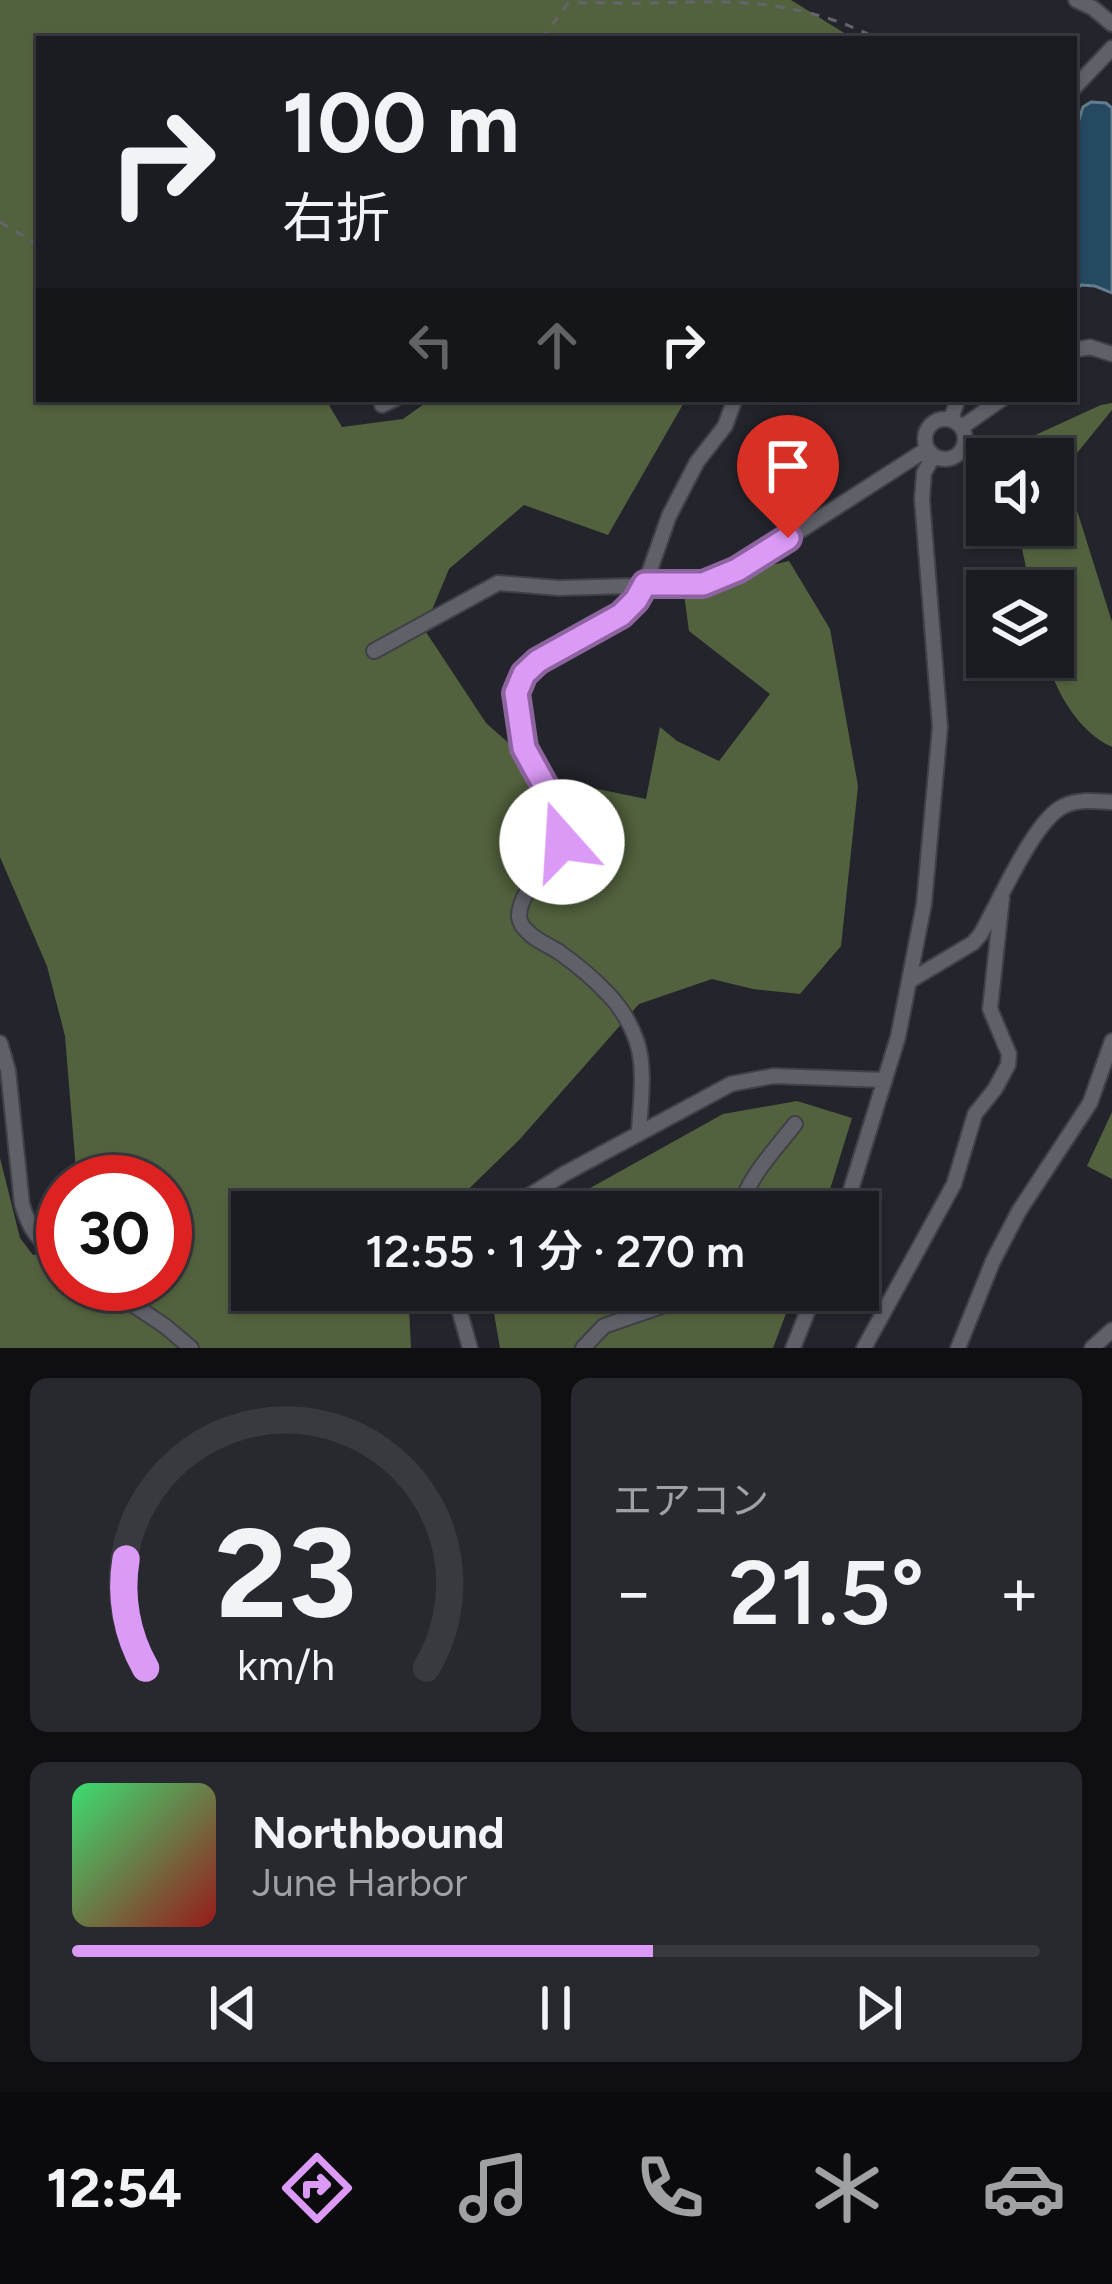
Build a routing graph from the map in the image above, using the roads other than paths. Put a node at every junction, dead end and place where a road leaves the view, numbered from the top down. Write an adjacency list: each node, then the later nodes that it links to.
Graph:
1 (1076, 0): 2 (street)
2 (1112, 24)
3 (1112, 48): 4 (street)
4 (1077, 85)
5 (1077, 350): 6 (street)
6 (1112, 354)
7 (734, 402): 12 (street)
8 (958, 402): 10 (street)
9 (996, 402): 10 (street)
10 (956, 423): 11 (street); 11 (street)
11 (930, 452): 12 (street); 16 (street)
12 (645, 584): 13 (street); 21 (street)
13 (374, 651)
14 (1112, 802): 15 (street)
15 (1002, 898): 16 (street); 35 (street)
16 (911, 980): 19 (street)
17 (1112, 1041): 36 (street)
18 (0, 1043): 25 (street)
19 (885, 1080): 21 (street); 24 (street)
20 (795, 1124): 23 (street)
21 (639, 1134): 22 (street)
22 (540, 1191)
23 (746, 1191)
24 (851, 1191)
25 (36, 1236)
26 (142, 1311): 31 (street)
27 (460, 1311): 32 (street)
28 (648, 1311): 33 (street)
29 (808, 1311): 34 (street)
30 (1112, 1330): 37 (street)
31 (191, 1348)
32 (470, 1348)
33 (583, 1348)
34 (793, 1348)
35 (864, 1348)
36 (958, 1348)
37 (1092, 1348)

